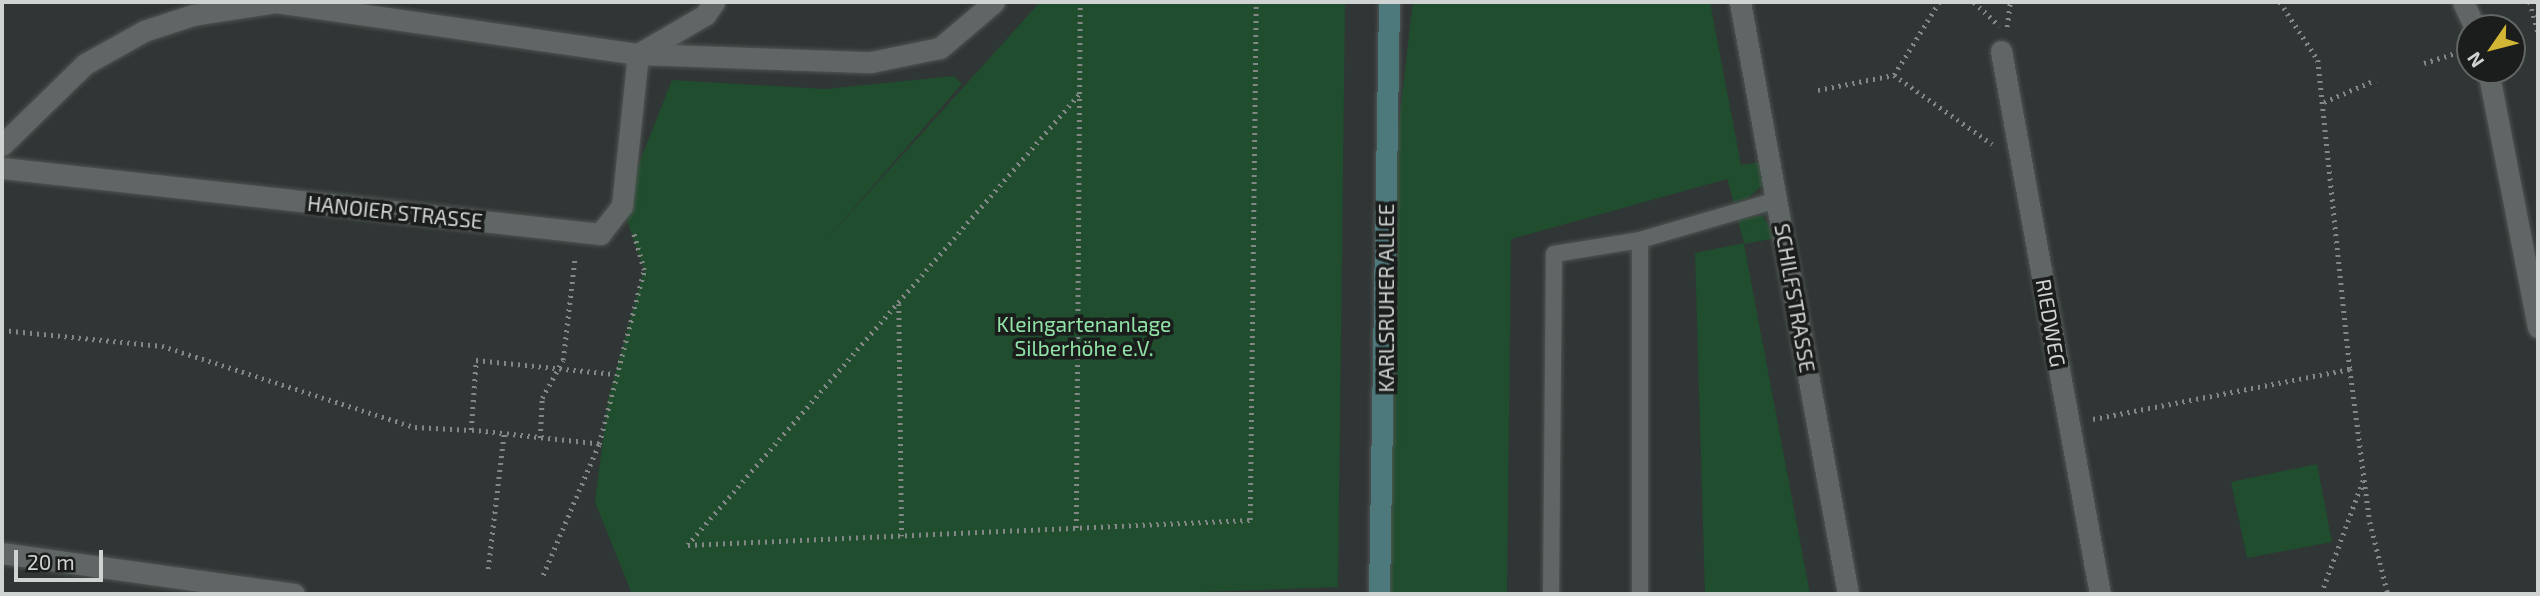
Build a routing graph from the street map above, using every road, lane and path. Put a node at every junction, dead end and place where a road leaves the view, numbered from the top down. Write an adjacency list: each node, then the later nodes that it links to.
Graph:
1 (714, 2): 14 (street)
2 (994, 2): 14 (street)
3 (1080, 2): 20 (path)
4 (1256, 2): 41 (path)
5 (1389, 2): 47 (street, KARLSRUHER ALLEE)
6 (1740, 2): 25 (street, SCHILFSTRASSE)
7 (1939, 2): 16 (path)
8 (1974, 2): 12 (path)
9 (2280, 2): 21 (path)
10 (2530, 2): 11 (path)
11 (2538, 31)
12 (2004, 41): 22 (street, RIEDWEG)
13 (2456, 53): 15 (path)
14 (638, 54): 23 (street); 26 (street)
15 (2424, 63)
16 (1894, 75): 19 (path); 22 (path)
17 (2375, 80): 21 (path)
18 (2491, 84): 30 (street)
19 (1818, 90)
20 (1079, 95): 29 (path); 41 (path)
21 (2324, 102): 33 (path)
22 (2017, 138): 51 (street, RIEDWEG)
23 (2, 145)
24 (2, 168): 26 (street, HANOIER STRASSE)
25 (1777, 200): 27 (lane); 50 (street, SCHILFSTRASSE)
26 (622, 206): 34 (path)
27 (1640, 240): 48 (lane); 49 (lane)
28 (575, 255): 32 (path)
29 (899, 303): 42 (path); 42 (path)
30 (2538, 327)
31 (2, 330): 36 (path)
32 (554, 368): 34 (path); 36 (path); 38 (path)
33 (2350, 369): 35 (path); 40 (path)
34 (614, 374): 39 (path)
35 (2085, 421)
36 (471, 430): 37 (path)
37 (504, 433): 38 (path); 44 (path)
38 (540, 438): 39 (path)
39 (599, 444): 45 (path)
40 (2364, 475): 52 (path); 53 (path)
41 (1076, 528): 42 (path)
42 (902, 536)
43 (2, 553): 46 (street)
44 (488, 569)
45 (543, 575)
46 (294, 594)
47 (1379, 594)
48 (1551, 594)
49 (1640, 594)
50 (1848, 594)
51 (2100, 594)
52 (2321, 594)
53 (2388, 594)

